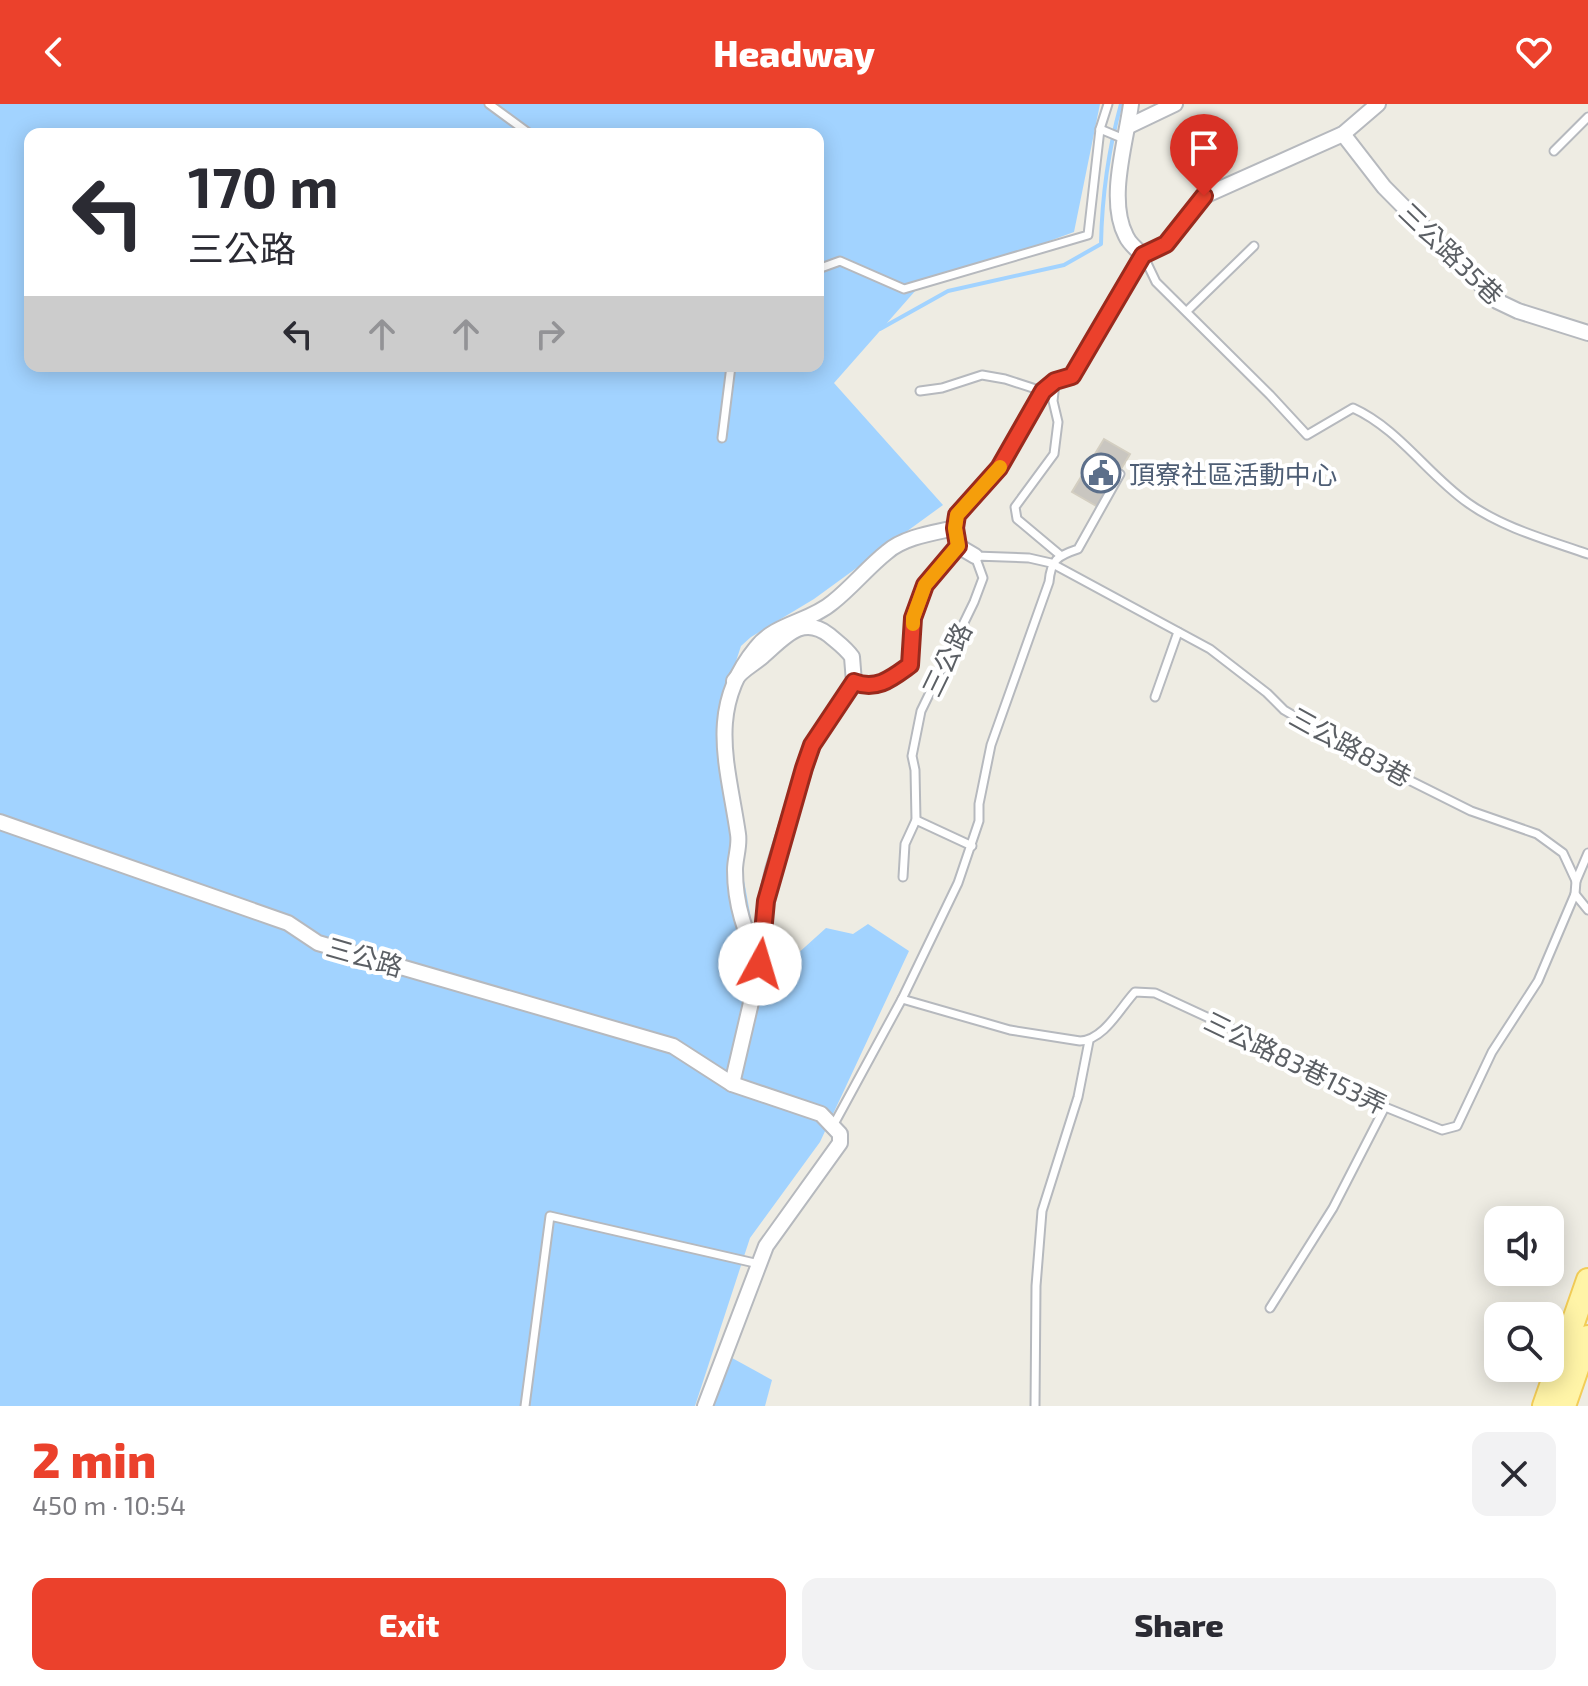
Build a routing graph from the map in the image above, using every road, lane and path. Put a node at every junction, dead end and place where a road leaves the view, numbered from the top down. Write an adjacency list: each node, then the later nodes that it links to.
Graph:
1 (489, 104): 7 (lane)
2 (1108, 104): 8 (lane)
3 (1131, 104): 9 (street)
4 (1175, 104): 9 (street)
5 (1378, 104): 10 (street)
6 (1588, 117): 11 (lane)
7 (522, 128)
8 (1100, 129): 9 (lane); 14 (lane)
9 (1127, 133): 13 (street)
10 (1343, 134): 13 (street); 16 (street, 三公路35巷)
11 (1554, 151)
12 (1254, 246): 15 (lane)
13 (1143, 255): 15 (lane); 18 (street)
14 (824, 267)
15 (1187, 311): 25 (lane)
16 (1588, 333)
17 (730, 372): 21 (lane)
18 (1055, 381): 20 (street); 26 (lane)
19 (920, 391): 20 (lane)
20 (1043, 391): 23 (street)
21 (722, 438)
22 (1120, 474): 26 (lane)
23 (955, 528): 24 (street); 30 (street)
24 (958, 546): 27 (street); 31 (street, 三公路)
25 (1588, 554)
26 (1060, 555): 28 (lane)
27 (975, 556): 28 (lane, 三公路83巷); 33 (lane, 三公路)
28 (1051, 563): 29 (lane, 三公路83巷); 35 (lane)
29 (1178, 632): 32 (lane); 38 (lane, 三公路83巷)
30 (734, 681): 31 (street); 41 (street)
31 (854, 682): 41 (street)
32 (1155, 697)
33 (916, 820): 35 (lane); 37 (lane, 三公路)
34 (0, 822): 44 (street, 三公路)
35 (972, 846): 42 (lane)
36 (1588, 853): 38 (lane)
37 (903, 877)
38 (1576, 881): 39 (lane)
39 (1575, 894): 40 (lane); 45 (lane, 三公路83巷153弄)
40 (1588, 910)
41 (760, 964): 44 (street)
42 (902, 999): 43 (lane); 46 (lane)
43 (1089, 1041): 45 (lane, 三公路83巷153弄); 53 (lane)
44 (732, 1084): 46 (street, 三公路)
45 (1385, 1107): 49 (lane)
46 (834, 1124): 47 (street)
47 (759, 1264): 51 (lane); 52 (street)
48 (1588, 1280): 54 (main road)
49 (1270, 1308)
50 (1588, 1337): 55 (main road)
51 (525, 1406)
52 (705, 1406)
53 (1035, 1406)
54 (1544, 1406)
55 (1564, 1406)

